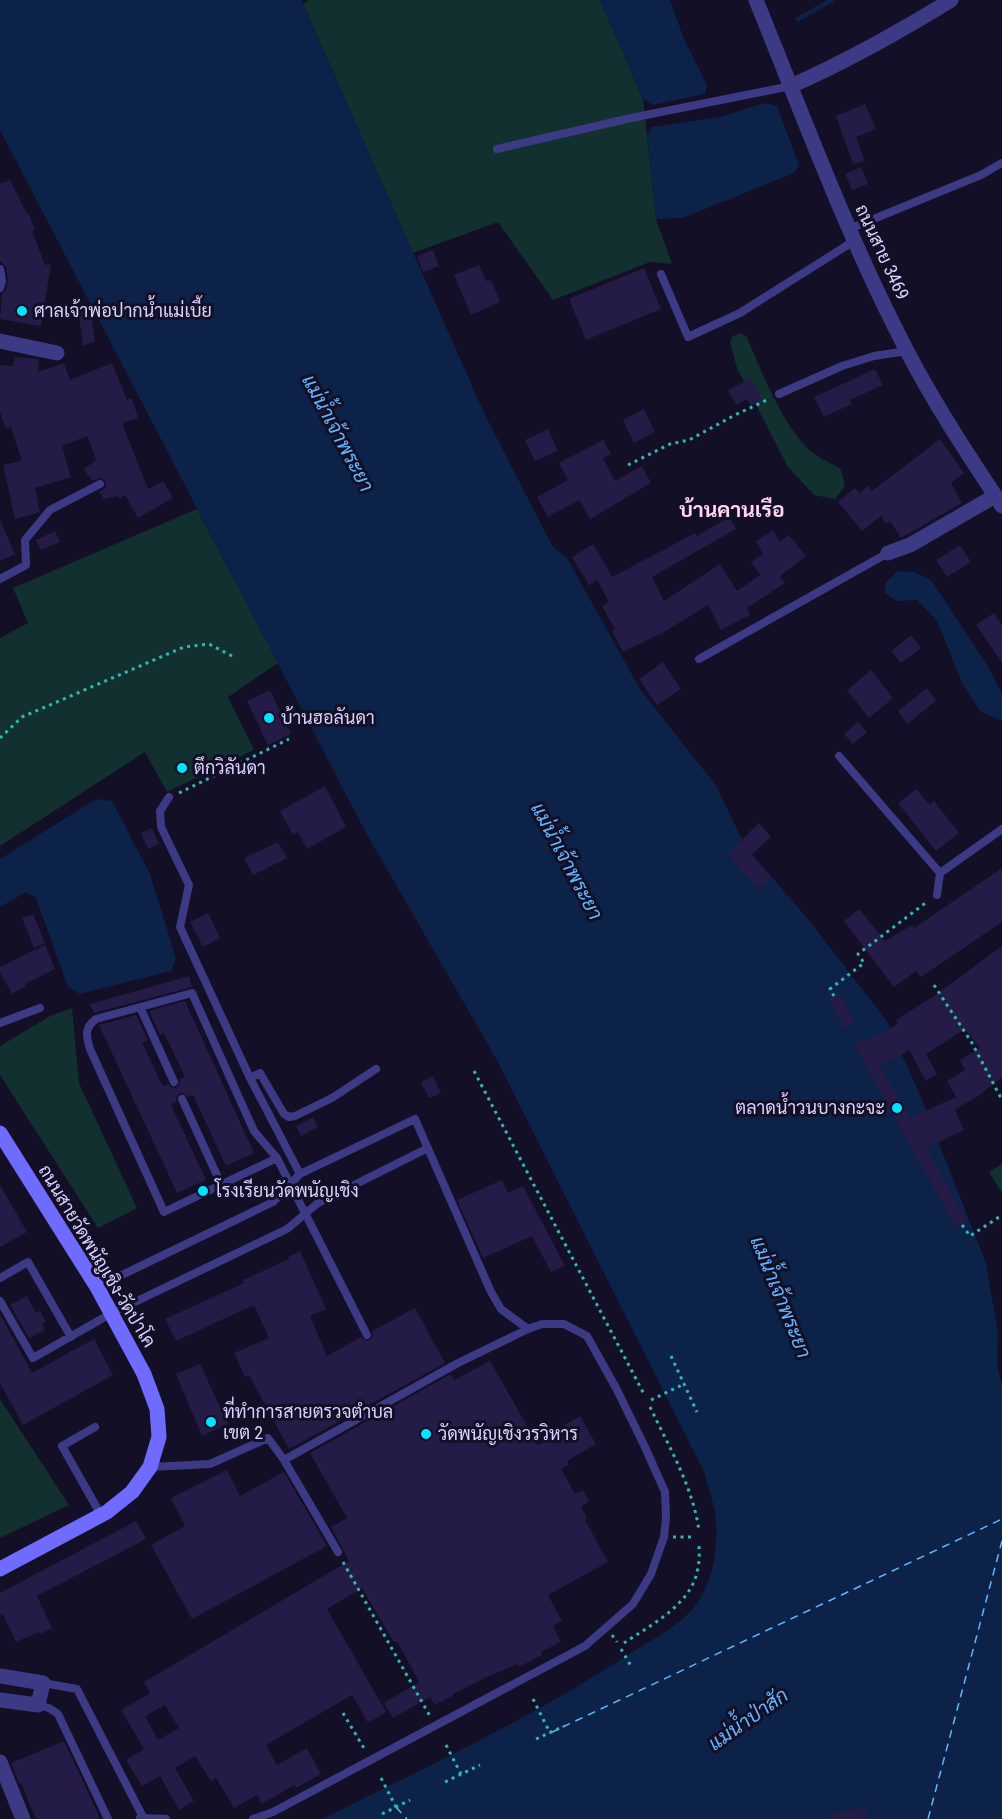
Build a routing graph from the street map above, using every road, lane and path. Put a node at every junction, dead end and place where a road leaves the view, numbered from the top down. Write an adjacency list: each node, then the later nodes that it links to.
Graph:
1 (951, 0): 3 (street)
2 (761, 2): 3 (street, ถนนสาย 3469)
3 (791, 86): 4 (lane); 6 (street, ถนนสาย 3469)
4 (497, 149)
5 (1002, 163): 6 (lane)
6 (851, 235): 8 (lane); 11 (street, ถนนสาย 3469)
7 (0, 269): 9 (lane)
8 (661, 274)
9 (0, 288)
10 (0, 341): 12 (street)
11 (907, 351): 13 (lane); 16 (street, ถนนสาย 3469)
12 (57, 352)
13 (778, 394): 14 (path)
14 (628, 465)
15 (100, 484): 18 (lane)
16 (999, 501): 17 (street)
17 (888, 553): 20 (lane)
18 (0, 579)
19 (232, 656): 21 (path)
20 (699, 659)
21 (0, 738)
22 (289, 739): 24 (path)
23 (839, 756): 26 (lane)
24 (169, 798): 35 (lane)
25 (1002, 829): 26 (lane)
26 (940, 873): 27 (lane)
27 (937, 895): 29 (path)
28 (934, 985): 38 (path)
29 (834, 996)
30 (140, 1007): 36 (lane); 41 (lane); 43 (lane)
31 (40, 1008): 32 (lane)
32 (0, 1023)
33 (376, 1069): 35 (lane)
34 (474, 1071): 57 (path)
35 (250, 1078): 42 (lane)
36 (174, 1082)
37 (182, 1100): 43 (lane)
38 (1002, 1100)
39 (0, 1133): 49 (main road, ถนนสายวัดพนัญเชิง-วัดป่าโค)
40 (428, 1148): 42 (lane); 45 (lane); 52 (lane)
41 (277, 1158): 43 (lane); 44 (lane)
42 (300, 1174): 44 (lane)
43 (221, 1184)
44 (291, 1184): 45 (lane); 49 (lane)
45 (305, 1214): 51 (lane); 53 (lane)
46 (1002, 1215): 47 (path)
47 (962, 1225)
48 (0, 1278): 54 (lane)
49 (96, 1287): 51 (main road, ถนนสายวัดพนัญเชิง-วัดป่าโค)
50 (0, 1301): 54 (lane)
51 (112, 1313): 54 (lane); 63 (main road, ถนนสายวัดพนัญเชิง-วัดป่าโค)
52 (528, 1329): 62 (lane); 66 (lane)
53 (366, 1335)
54 (71, 1337)
55 (671, 1356): 56 (path)
56 (684, 1384): 58 (path); 60 (path)
57 (645, 1396)
58 (651, 1400)
59 (650, 1407): 65 (path)
60 (697, 1412)
61 (95, 1427): 64 (lane)
62 (284, 1460): 63 (lane); 69 (lane)
63 (150, 1467): 64 (main road, ถนนสายวัดพนัญเชิง-วัดป่าโค)
64 (101, 1515): 70 (main road, ถนนสายวัดพนัญเชิง-วัดป่าโค)
65 (699, 1531)
66 (664, 1537): 67 (path); 80 (lane)
67 (695, 1537)
68 (699, 1543): 71 (path)
69 (338, 1552): 80 (path)
70 (0, 1569)
71 (624, 1642)
72 (621, 1649): 73 (path)
73 (631, 1666)
74 (0, 1676): 75 (street)
75 (43, 1683): 78 (street); 94 (lane)
76 (533, 1699): 82 (path)
77 (0, 1700): 78 (street)
78 (38, 1705): 96 (lane)
79 (343, 1713): 85 (path)
80 (435, 1726): 85 (lane)
81 (564, 1726): 82 (path)
82 (549, 1733): 83 (path)
83 (536, 1739)
84 (446, 1745): 88 (path)
85 (371, 1760): 98 (lane)
86 (0, 1762): 95 (street)
87 (480, 1765): 88 (path)
88 (461, 1774): 90 (path)
89 (381, 1778): 92 (path)
90 (445, 1782)
91 (410, 1800): 92 (path)
92 (396, 1807): 93 (path)
93 (382, 1814)
94 (141, 1818): 97 (lane)
95 (23, 1819)
96 (108, 1819)
97 (166, 1819)
98 (253, 1819)

